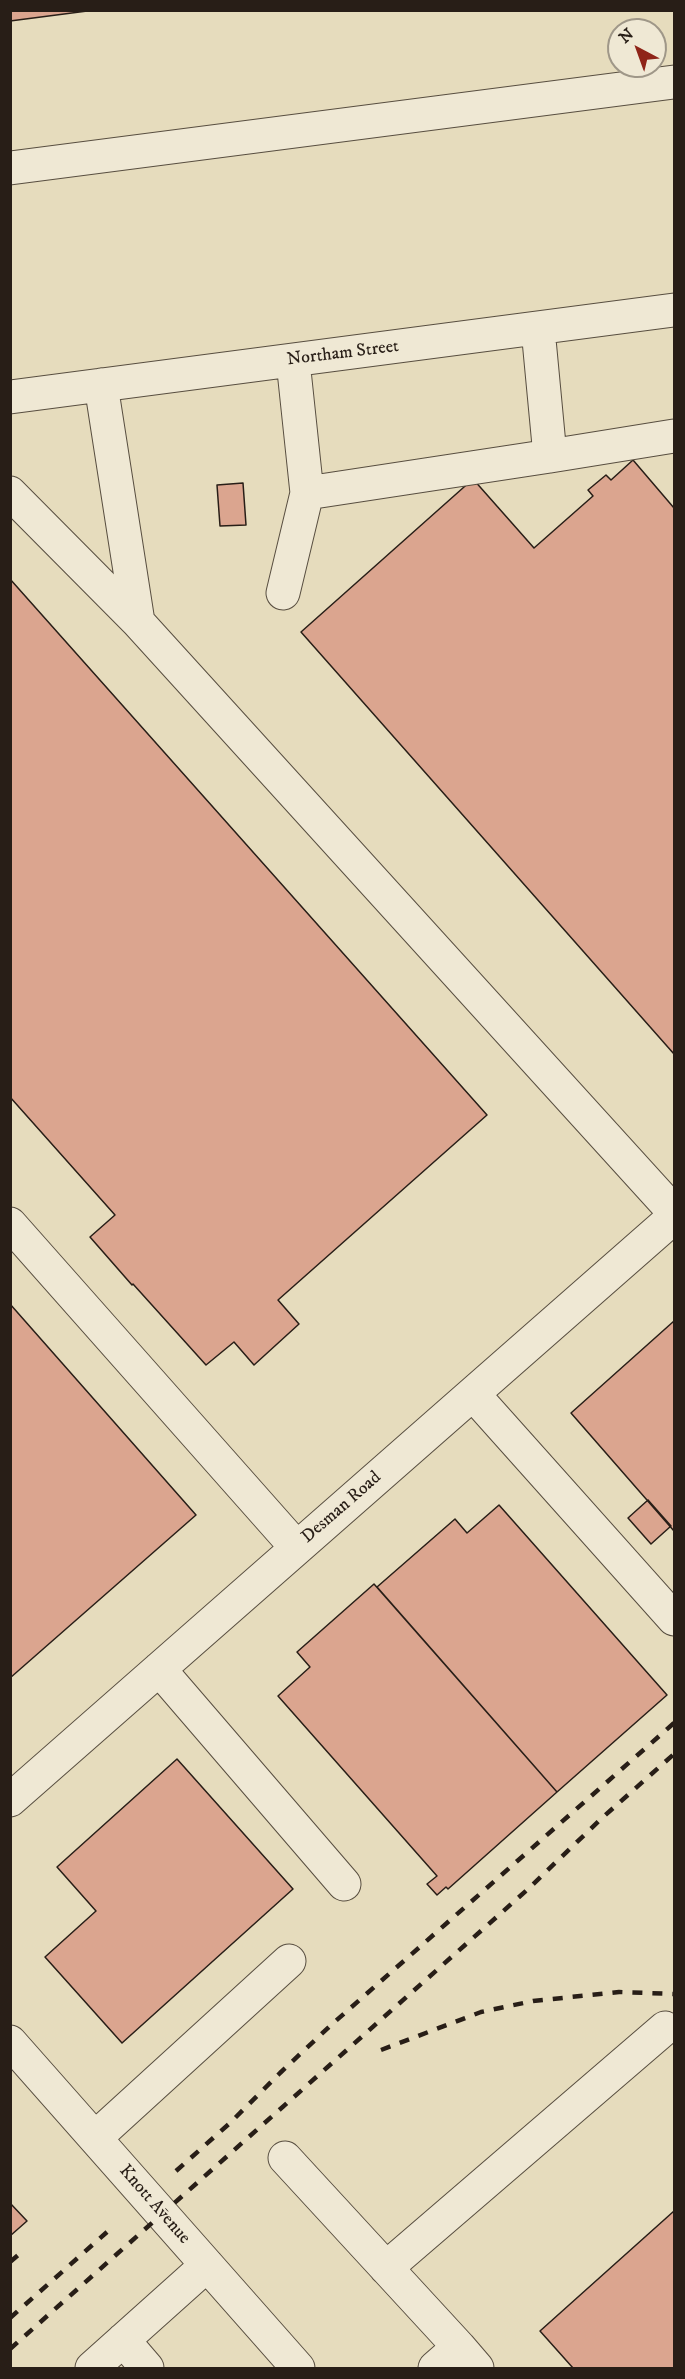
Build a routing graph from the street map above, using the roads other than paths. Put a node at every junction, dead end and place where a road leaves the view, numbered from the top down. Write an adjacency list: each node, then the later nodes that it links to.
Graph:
1 (675, 82): 2 (street)
2 (10, 168)
3 (675, 310): 4 (street, Northam Street)
4 (538, 329): 5 (street, Northam Street); 9 (street)
5 (293, 361): 6 (street, Northam Street); 11 (street)
6 (102, 385): 7 (street, Northam Street); 13 (street)
7 (10, 397)
8 (675, 436): 9 (street)
9 (550, 456): 11 (street)
10 (10, 493): 13 (street)
11 (307, 493): 12 (street)
12 (283, 593)
13 (138, 622): 14 (street)
14 (675, 1212)
15 (675, 1217): 17 (street, Desman Road)
16 (10, 1224): 18 (street)
17 (473, 1394): 18 (street, Desman Road); 19 (street)
18 (297, 1548): 20 (street, Desman Road)
19 (675, 1619)
20 (159, 1669): 21 (street, Desman Road); 22 (street)
21 (10, 1800)
22 (344, 1884)
23 (290, 1961): 26 (street)
24 (665, 2028): 29 (street)
25 (10, 2042): 26 (street, Knott Avenue)
26 (94, 2138): 28 (street, Knott Avenue)
27 (285, 2158): 29 (street)
28 (207, 2265): 30 (street); 34 (street, Knott Avenue)
29 (386, 2268): 31 (street)
30 (123, 2340): 32 (street); 33 (street)
31 (457, 2362)
32 (92, 2368)
33 (147, 2368)
34 (298, 2368)

